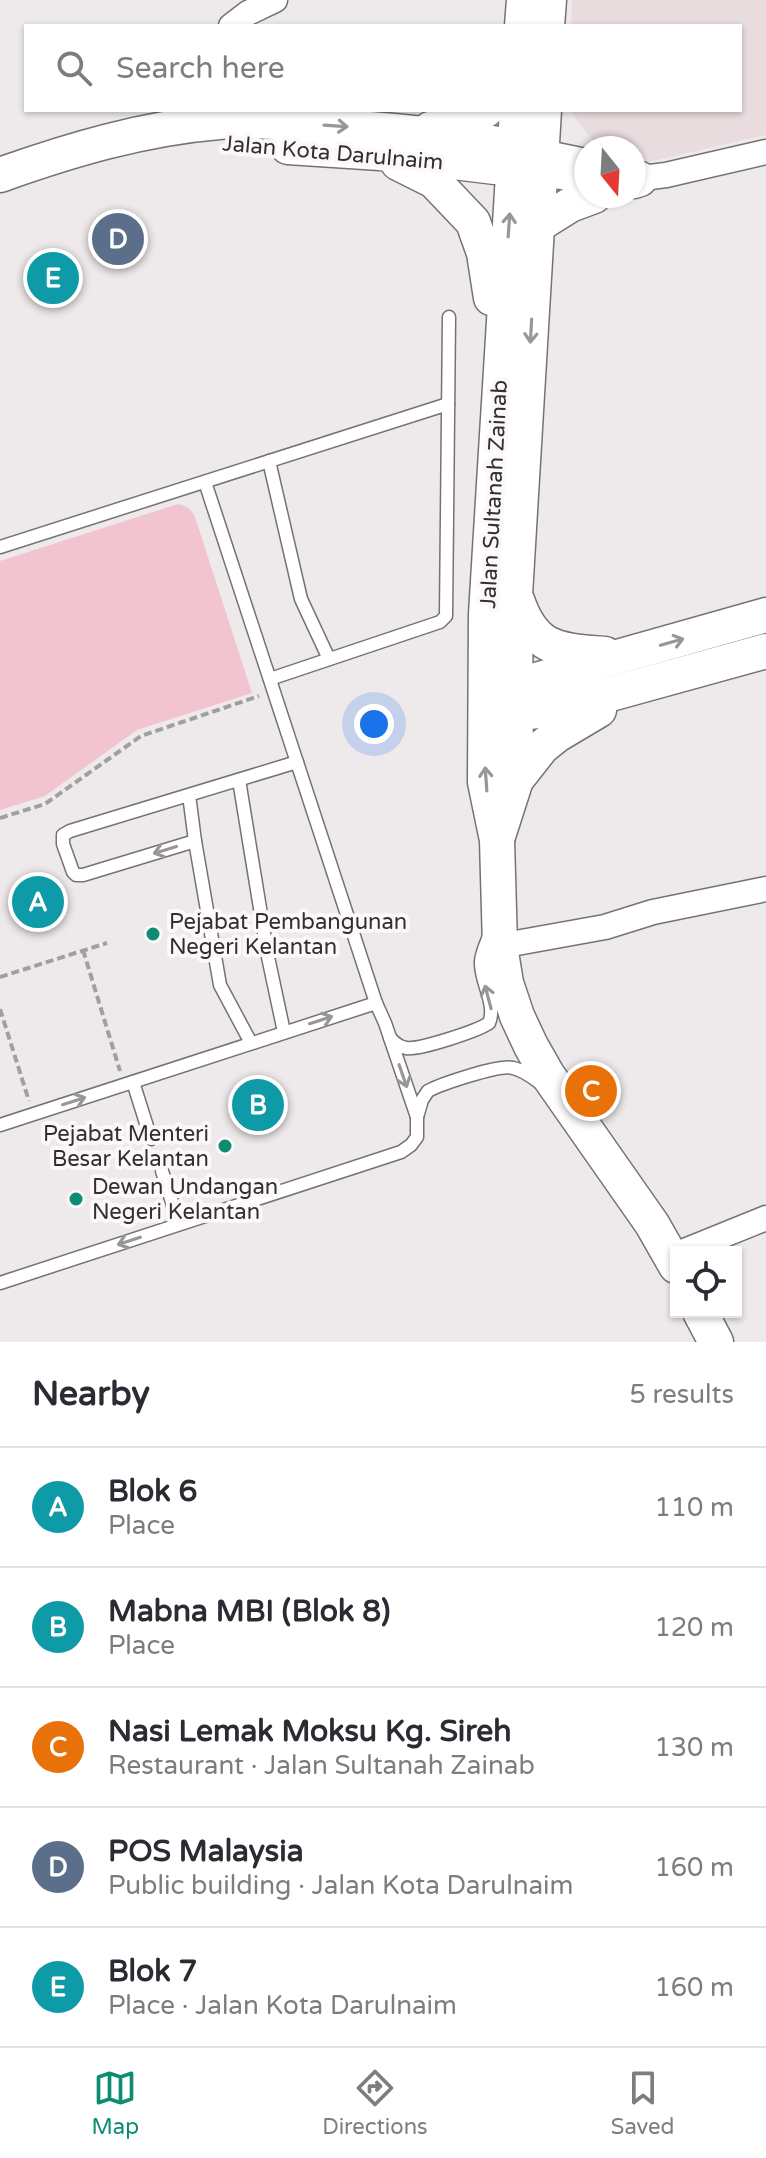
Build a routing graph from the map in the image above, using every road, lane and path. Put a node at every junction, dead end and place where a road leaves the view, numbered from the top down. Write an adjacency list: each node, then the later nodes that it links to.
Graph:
1 (275, 0): 4 (street)
2 (524, 0): 5 (main road)
3 (549, 0): 6 (main road)
4 (234, 24)
5 (522, 24)
6 (547, 24)
7 (482, 112): 12 (main road)
8 (517, 112): 14 (main road)
9 (543, 112): 14 (main road)
10 (178, 118): 11 (main road, Jalan Kota Darulnaim); 12 (main road, Jalan Kota Darulnaim, one-way to 12)
11 (124, 138): 12 (main road, Jalan Kota Darulnaim); 16 (main road, Jalan Kota Darulnaim)
12 (393, 143): 14 (main road, Jalan Kota Darulnaim); 22 (main road)
13 (766, 152): 18 (street)
14 (528, 160): 15 (street); 17 (street); 20 (main road, Jalan Sultanah Zainab); 22 (main road, Jalan Sultanah Zainab, one-way to 14)
15 (574, 161)
16 (0, 175)
17 (574, 177)
18 (646, 178)
19 (574, 204): 20 (main road)
20 (538, 225): 27 (main road, Jalan Sultanah Zainab, one-way to 27)
21 (449, 317): 23 (lane)
22 (501, 358): 34 (main road, Jalan Sultanah Zainab)
23 (448, 404): 24 (lane); 31 (lane)
24 (269, 461): 25 (lane); 31 (lane)
25 (205, 482): 26 (lane); 33 (lane)
26 (1, 545)
27 (515, 595): 30 (main road); 34 (main road, Jalan Sultanah Zainab)
28 (766, 615): 30 (main road, one-way to 28)
29 (766, 651): 32 (main road)
30 (623, 655): 34 (main road)
31 (329, 659): 33 (lane)
32 (645, 684): 34 (main road); 37 (main road)
33 (272, 685): 35 (lane); 39 (path)
34 (500, 702): 37 (main road, Jalan Sultanah Zainab); 40 (main road, Jalan Sultanah Zainab, one-way to 34)
35 (297, 762): 36 (lane); 48 (lane)
36 (239, 780): 38 (lane); 50 (lane)
37 (516, 780): 40 (main road, Jalan Sultanah Zainab)
38 (189, 795): 41 (lane); 41 (lane, one-way to 38)
39 (0, 818)
40 (497, 840): 43 (main road, Jalan Sultanah Zainab)
41 (195, 841): 52 (lane)
42 (766, 889): 45 (street)
43 (499, 907): 45 (main road, Jalan Sultanah Zainab); 51 (lane, one-way to 43)
44 (107, 943): 46 (path)
45 (500, 946): 54 (main road, Jalan Sultanah Zainab)
46 (83, 950): 47 (path); 53 (path)
47 (0, 977)
48 (376, 1003): 50 (lane, one-way to 48); 51 (lane)
49 (0, 1009): 55 (path)
50 (284, 1032): 52 (lane)
51 (390, 1038): 56 (lane, one-way to 56)
52 (251, 1043): 53 (lane)
53 (129, 1083): 55 (lane, one-way to 53); 58 (lane)
54 (563, 1097): 56 (lane); 63 (main road, Jalan Sultanah Zainab)
55 (33, 1114): 57 (lane)
56 (417, 1117): 61 (lane)
57 (0, 1125)
58 (151, 1139)
59 (162, 1171): 61 (lane)
60 (766, 1218): 62 (street)
61 (179, 1224): 64 (lane, one-way to 64)
62 (701, 1246)
63 (670, 1249)
64 (0, 1283)
65 (703, 1318): 66 (main road)
66 (716, 1342)

